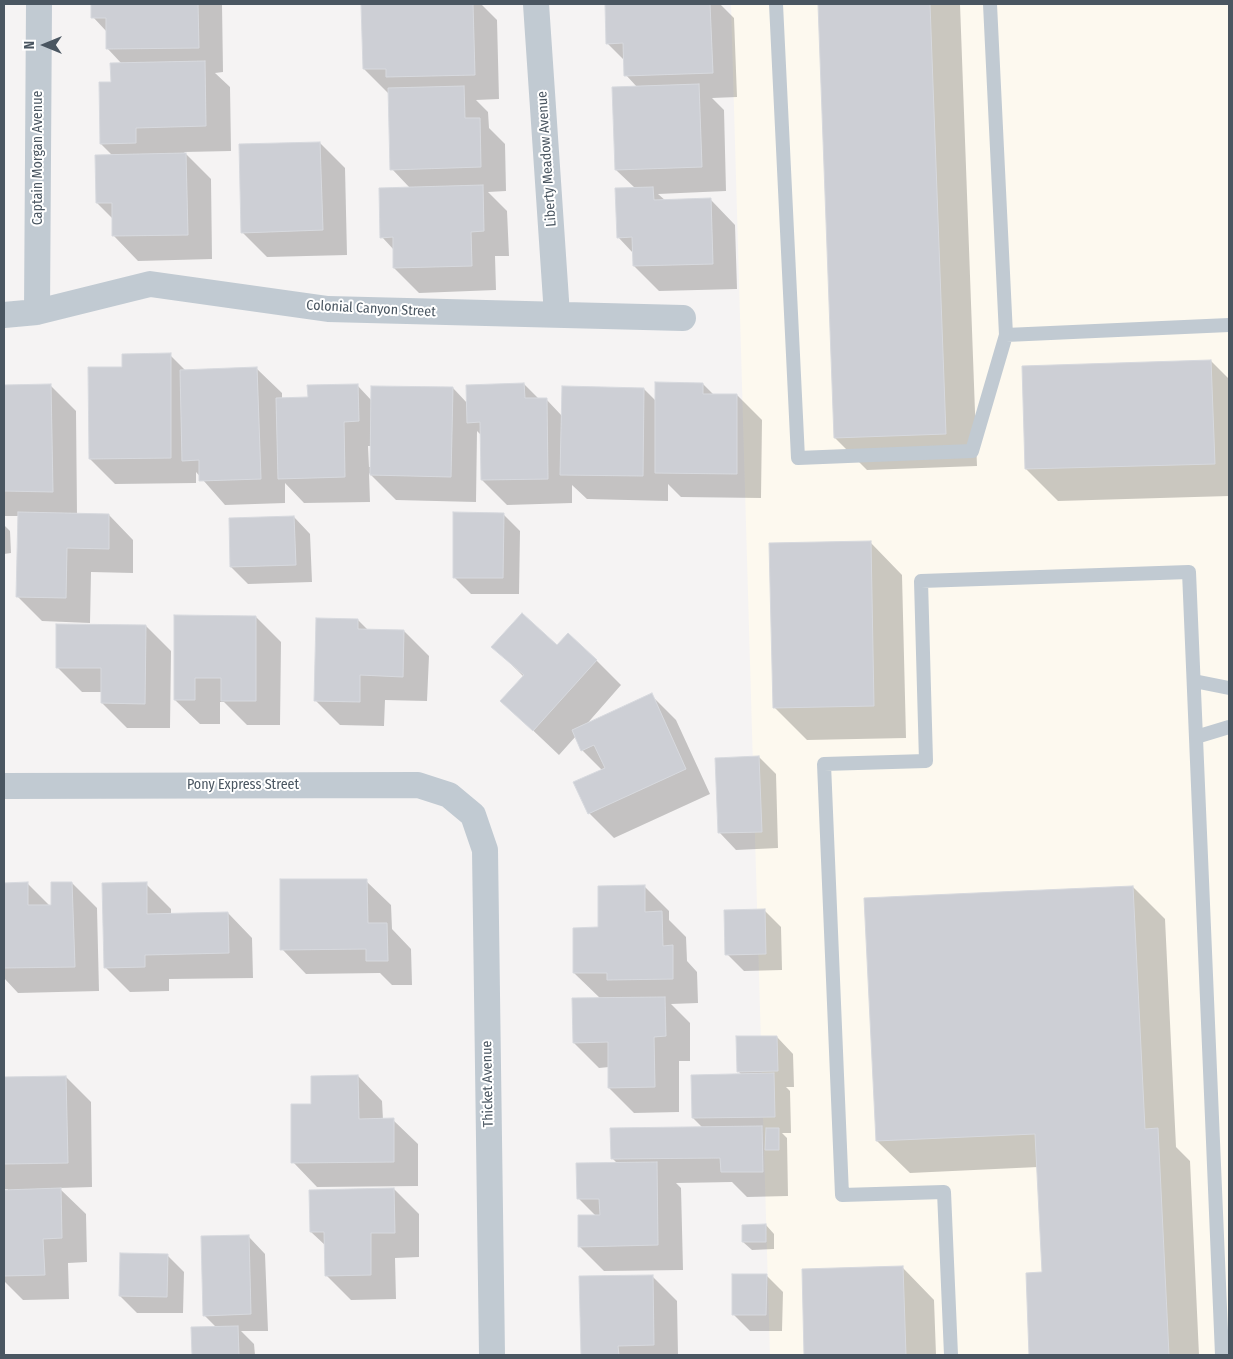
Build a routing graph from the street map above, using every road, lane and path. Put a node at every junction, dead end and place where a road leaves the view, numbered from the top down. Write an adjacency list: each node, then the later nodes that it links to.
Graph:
1 (39, 4): 5 (street, Captain Morgan Avenue)
2 (536, 4): 7 (street, Liberty Meadow Avenue)
3 (776, 4): 10 (lane)
4 (990, 4): 10 (lane)
5 (37, 312): 6 (street, Colonial Canyon Street); 7 (street, Colonial Canyon Street)
6 (4, 315)
7 (557, 315): 8 (street, Colonial Canyon Street)
8 (683, 318)
9 (1229, 325): 10 (lane)
10 (1006, 335)
11 (1194, 681): 12 (lane); 14 (lane); 18 (lane)
12 (1229, 688)
13 (1229, 727): 14 (lane)
14 (1196, 737): 19 (lane)
15 (4, 786): 16 (street, Pony Express Street)
16 (473, 815): 17 (street, Thicket Avenue)
17 (492, 1355)
18 (951, 1355)
19 (1222, 1355)

